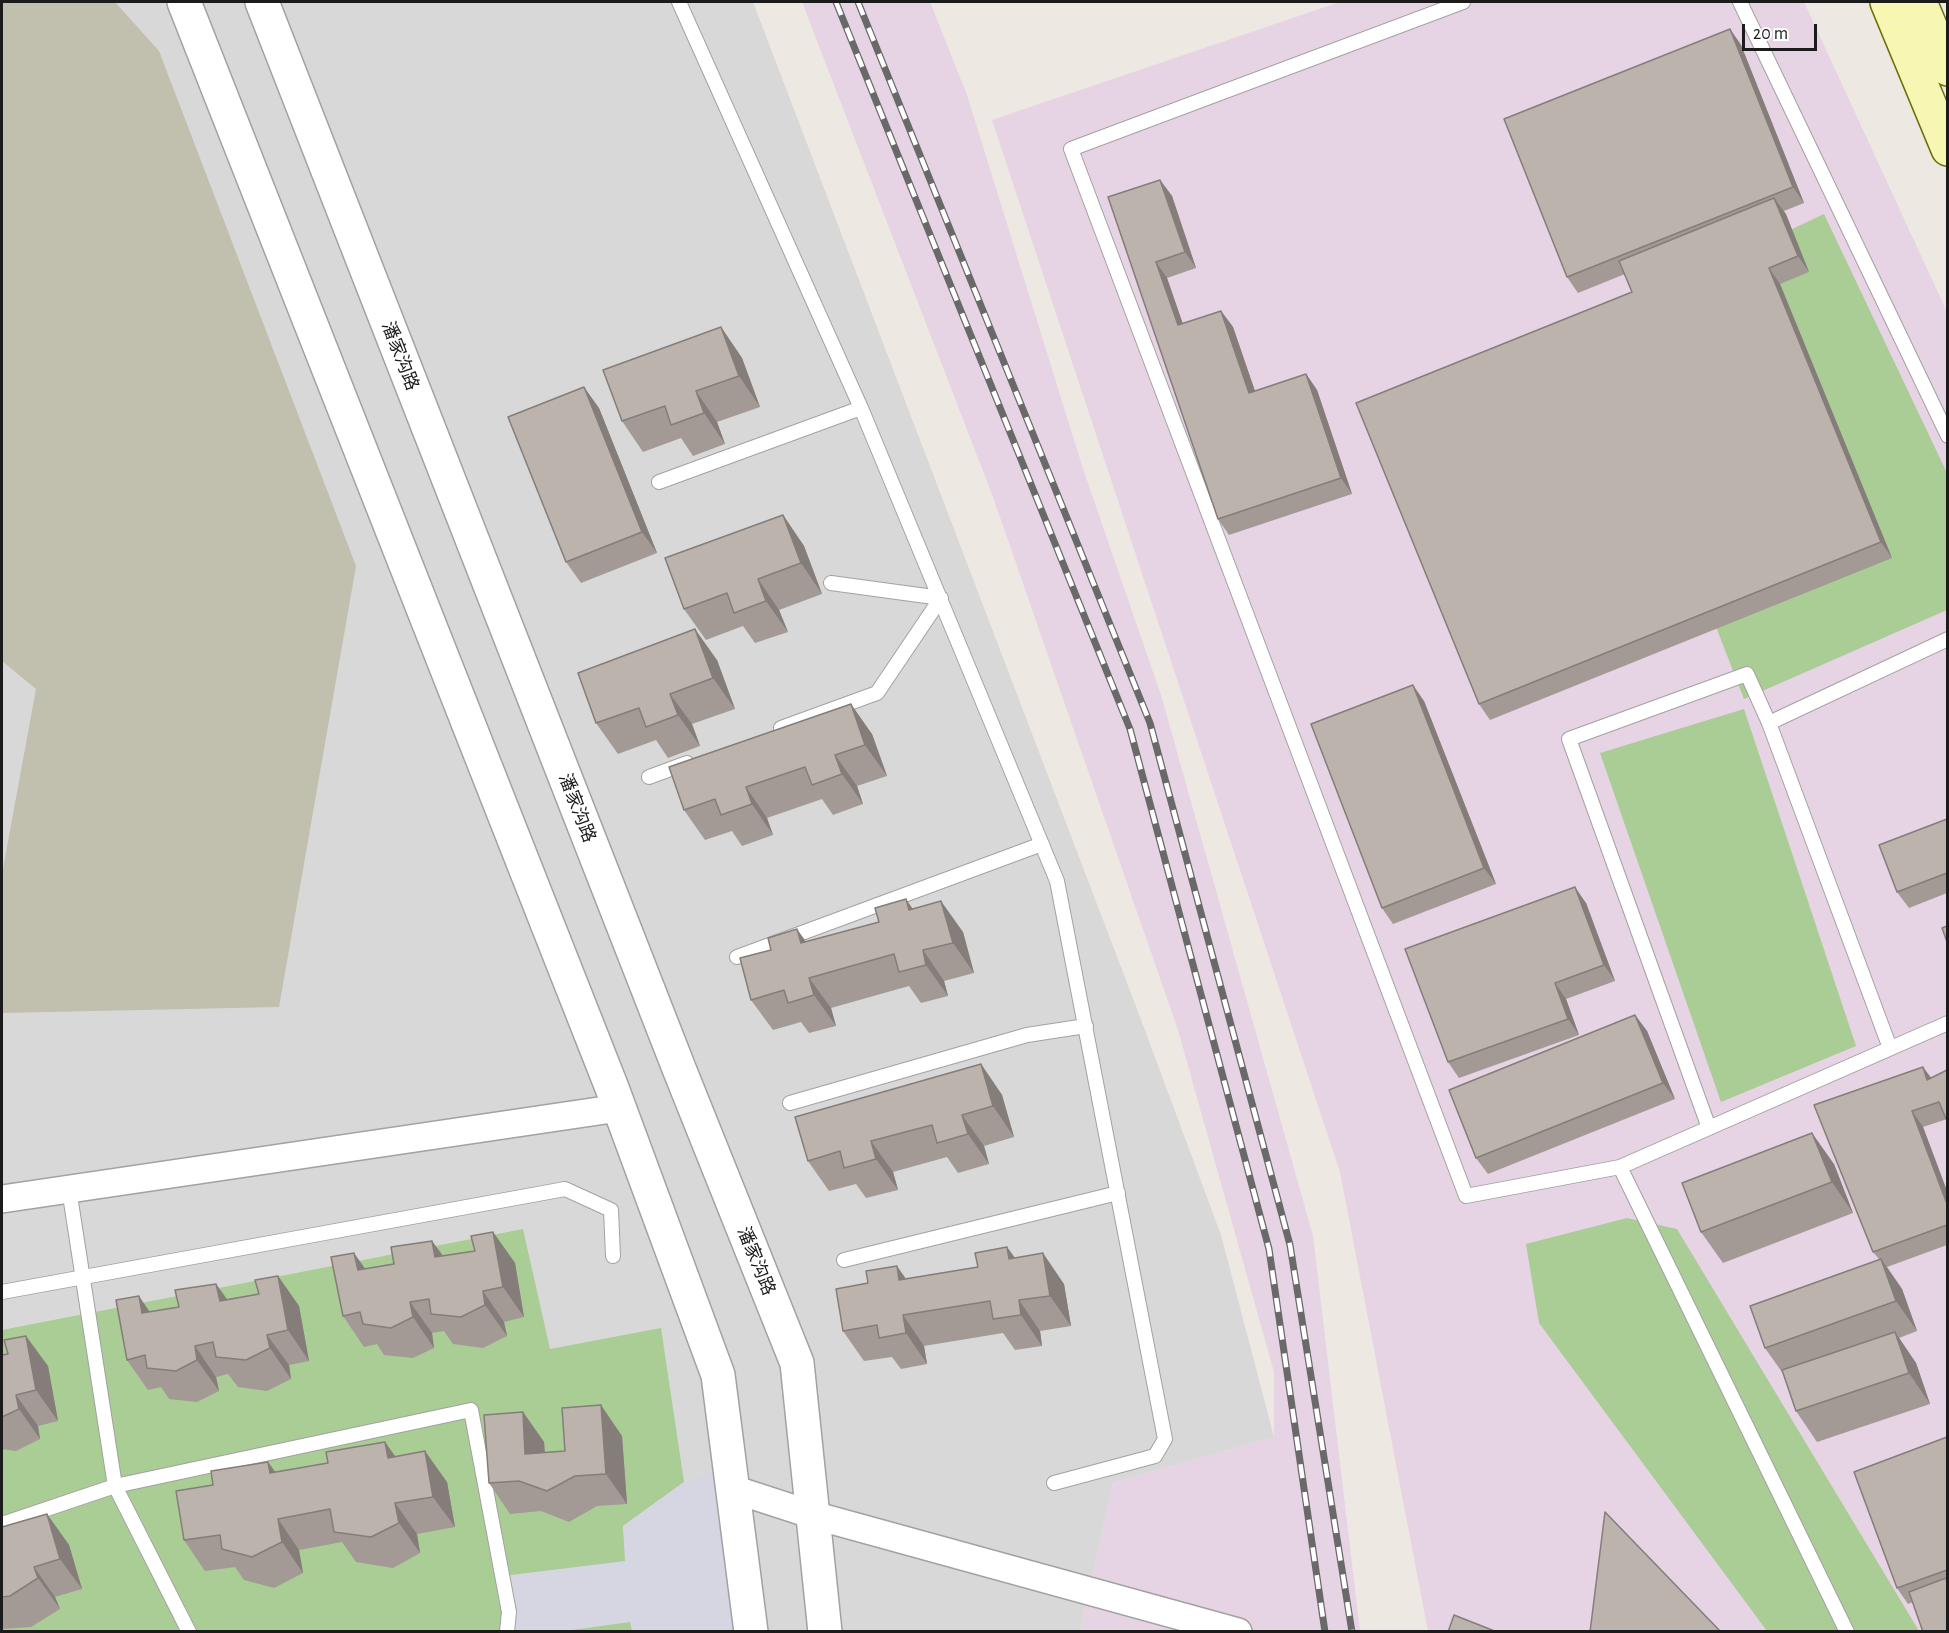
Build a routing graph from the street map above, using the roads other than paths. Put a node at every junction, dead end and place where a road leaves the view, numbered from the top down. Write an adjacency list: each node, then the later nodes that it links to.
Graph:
1 (184, 2): 28 (street)
2 (262, 2): 41 (street, 潘家沟路)
3 (679, 2): 12 (lane)
4 (1463, 2): 30 (lane)
5 (1740, 2): 13 (lane)
6 (1868, 2): 10 (main road)
7 (1887, 2): 10 (main road)
8 (1920, 2): 10 (main road)
9 (1932, 2): 10 (main road)
10 (1938, 72): 11 (main road)
11 (1947, 149)
12 (861, 408): 14 (lane); 16 (lane)
13 (1947, 436)
14 (659, 482)
15 (831, 583): 16 (lane)
16 (941, 598): 19 (lane); 22 (lane)
17 (1947, 639): 18 (lane)
18 (1769, 723): 26 (lane); 29 (lane)
19 (769, 733)
20 (704, 757): 21 (lane)
21 (649, 777)
22 (1042, 844): 23 (lane); 25 (lane)
23 (736, 957)
24 (1947, 1023): 26 (lane)
25 (1086, 1026): 27 (lane); 32 (lane)
26 (1890, 1048): 29 (lane)
27 (790, 1103)
28 (619, 1108): 31 (street); 40 (street)
29 (1709, 1128): 30 (lane)
30 (1620, 1167): 48 (lane)
31 (69, 1189): 33 (street); 36 (lane)
32 (1118, 1193): 35 (lane); 38 (lane)
33 (2, 1199)
34 (613, 1256): 36 (lane)
35 (844, 1260)
36 (83, 1278): 37 (lane); 39 (lane)
37 (2, 1292)
38 (1054, 1483)
39 (115, 1486): 42 (lane); 43 (lane); 44 (lane)
40 (733, 1489): 41 (street); 45 (street)
41 (813, 1515): 46 (street, 潘家沟路); 47 (street)
42 (2, 1524)
43 (189, 1632)
44 (507, 1632)
45 (751, 1632)
46 (825, 1632)
47 (1238, 1632)
48 (1848, 1632)

